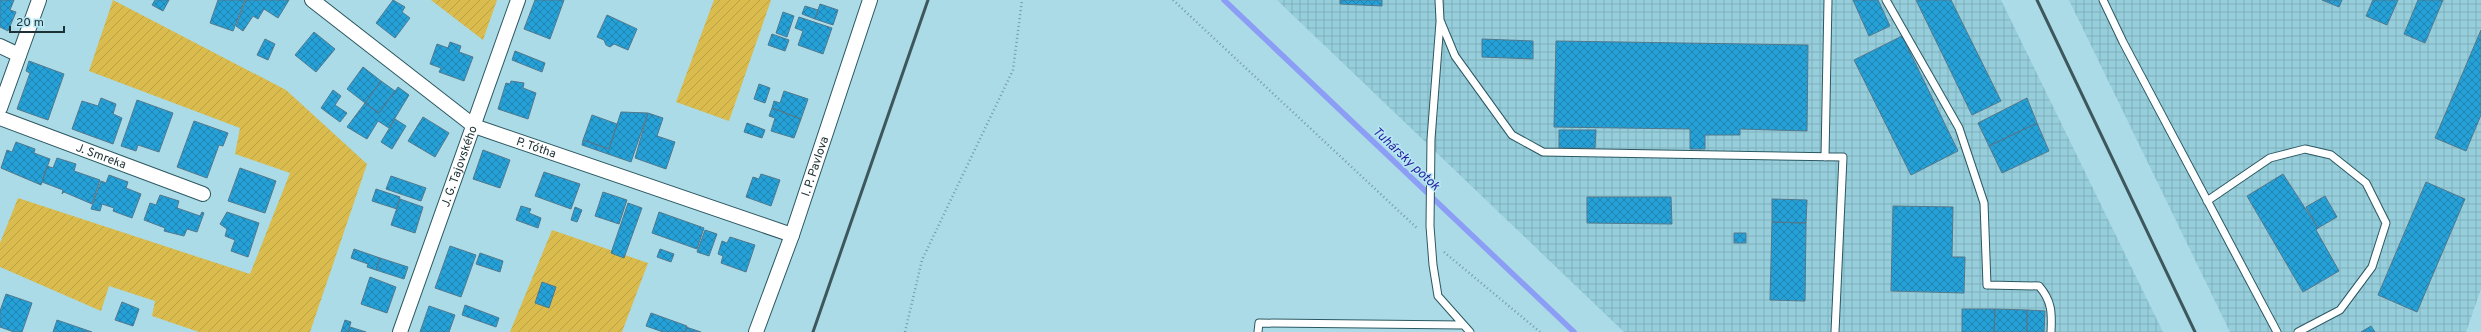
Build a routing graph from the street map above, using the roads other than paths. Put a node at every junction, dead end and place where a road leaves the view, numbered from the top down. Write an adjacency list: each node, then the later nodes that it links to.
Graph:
1 (39, 0): 11 (street)
2 (312, 0): 14 (street, P. Tótha)
3 (518, 0): 14 (street, J. G. Tajovského)
4 (870, 0): 18 (street, I. P. Pavlova)
5 (1439, 0): 9 (lane)
6 (1828, 0): 15 (lane)
7 (1886, 0): 25 (lane)
8 (2103, 0): 17 (lane)
9 (1440, 20): 15 (lane); 19 (lane)
10 (0, 46): 11 (street)
11 (19, 55): 12 (street)
12 (0, 108)
13 (0, 118): 16 (street, J. Smreka)
14 (474, 126): 18 (street, P. Tótha); 20 (street, J. G. Tajovského)
15 (1825, 156): 24 (lane)
16 (203, 194)
17 (2207, 201): 26 (lane); 27 (lane)
18 (792, 235): 21 (street, I. P. Pavlova)
19 (1462, 325): 22 (lane); 23 (lane)
20 (400, 332)
21 (756, 332)
22 (1258, 332)
23 (1470, 332)
24 (1834, 332)
25 (2051, 332)
26 (2277, 332)
27 (2298, 332)

